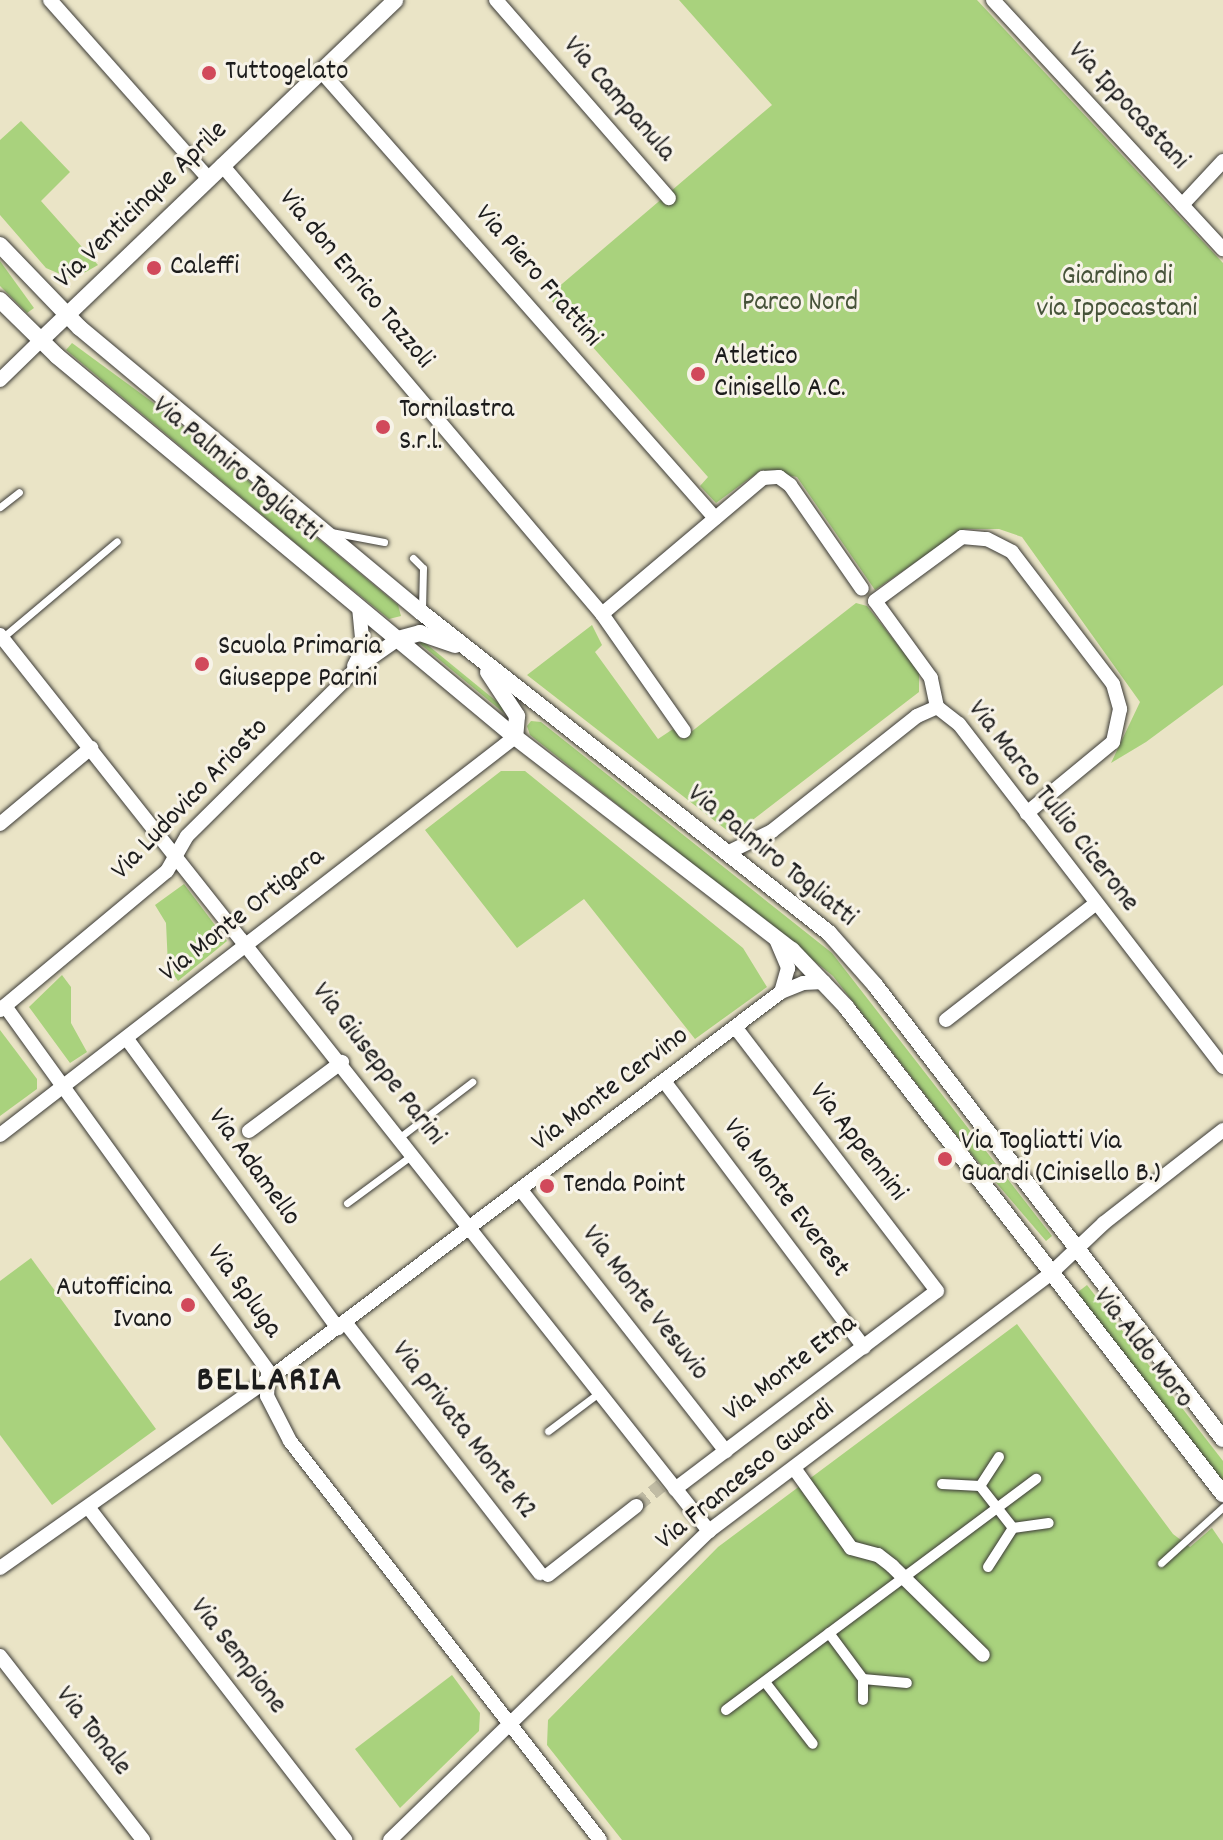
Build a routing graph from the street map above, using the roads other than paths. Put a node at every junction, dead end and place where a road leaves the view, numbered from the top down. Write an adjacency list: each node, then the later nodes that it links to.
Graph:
1 (50, 0): 8 (street)
2 (395, 0): 5 (street, Via Venticinque Aprile)
3 (496, 0): 9 (street, Via Campanula)
4 (993, 0): 10 (street, Via Ippocastani)
5 (321, 71): 7 (street, Via Venticinque Aprile); 19 (street, Via Piero Frattini)
6 (1223, 161): 10 (street)
7 (222, 165): 8 (street, Via Venticinque Aprile); 27 (street, Via don Enrico Tazzoli)
8 (208, 178): 14 (street, Via Venticinque Aprile)
9 (669, 198)
10 (1182, 205): 12 (street, Via Ippocastani)
11 (0, 245): 14 (street, Via Palmiro Togliatti)
12 (1223, 249)
13 (0, 300): 15 (street, Via Palmiro Togliatti)
14 (67, 314): 15 (street, Via Venticinque Aprile); 20 (street, Via Palmiro Togliatti)
15 (40, 341): 16 (street, Via Venticinque Aprile); 25 (street, Via Palmiro Togliatti)
16 (0, 380)
17 (19, 492): 18 (lane)
18 (0, 507)
19 (715, 518): 24 (street); 27 (street)
20 (324, 531): 22 (lane); 26 (street, Via Palmiro Togliatti)
21 (117, 541): 28 (lane)
22 (384, 542)
23 (413, 558): 26 (lane)
24 (862, 589)
25 (359, 607): 29 (street, Via Palmiro Togliatti); 32 (street, Via Ludovico Ariosto)
26 (421, 612): 30 (street, Via Palmiro Togliatti)
27 (602, 614): 34 (street, Via don Enrico Tazzoli)
28 (1, 637): 36 (street, Via Giuseppe Parini)
29 (398, 639): 30 (street); 32 (street, Via Ludovico Ariosto); 35 (street, Via Palmiro Togliatti)
30 (464, 648): 31 (street, Via Palmiro Togliatti)
31 (481, 661): 35 (street, Via Palmiro Togliatti); 39 (street, Via Palmiro Togliatti)
32 (342, 684): 40 (street, Via Ludovico Ariosto)
33 (937, 707): 37 (street, Via Marco Tullio Cicerone); 37 (street); 39 (street, Via Marco Tullio Cicerone)
34 (684, 731)
35 (515, 737): 42 (street, Via Palmiro Togliatti); 43 (street, Via Monte Ortigara)
36 (91, 748): 38 (street); 40 (street, Via Giuseppe Parini)
37 (1027, 813): 41 (street, Via Marco Tullio Cicerone)
38 (0, 824)
39 (729, 852): 63 (street, Via Palmiro Togliatti)
40 (176, 854): 43 (street, Via Giuseppe Parini); 46 (street, Via Ludovico Ariosto)
41 (1095, 904): 47 (street); 51 (street, Via Marco Tullio Cicerone)
42 (772, 932): 44 (street, Via Palmiro Togliatti); 45 (street)
43 (249, 944): 49 (street, Via Monte Ortigara); 50 (street, Via Giuseppe Parini)
44 (824, 982): 45 (street); 64 (street, Via Palmiro Togliatti)
45 (781, 992): 48 (street, Via Monte Cervino)
46 (2, 1008): 54 (street, Via Spluga)
47 (946, 1020)
48 (735, 1027): 52 (street, Via Monte Cervino); 65 (street, Via Appennini)
49 (127, 1039): 54 (street, Via Monte Ortigara); 66 (street, Via Adamello)
50 (342, 1062): 56 (street); 58 (street, Via Giuseppe Parini)
51 (1223, 1067)
52 (664, 1081): 60 (street, Via Monte Cervino); 67 (street, Via Monte Everest)
53 (472, 1082): 58 (lane)
54 (64, 1086): 57 (street, Via Monte Ortigara); 68 (street, Via Spluga)
55 (1223, 1130): 63 (street)
56 (249, 1131)
57 (0, 1135)
58 (400, 1137): 59 (street, Via Giuseppe Parini)
59 (414, 1154): 61 (lane); 62 (street, Via Giuseppe Parini)
60 (521, 1190): 62 (street, Via Monte Cervino); 72 (street, Via Monte Vesuvio)
61 (347, 1203)
62 (471, 1228): 66 (street, Via Monte Cervino); 69 (street, Via Giuseppe Parini)
63 (1077, 1247): 64 (street, Via Francesco Guardi); 71 (street, Via Aldo Moro)
64 (1050, 1274): 74 (street, Via Francesco Guardi); 79 (street, Via Aldo Moro)
65 (937, 1291): 67 (street, Via Monte Etna)
66 (341, 1325): 68 (street, Via Monte Cervino); 80 (street, Via privata Monte K2)
67 (864, 1347): 72 (street, Via Monte Etna)
68 (266, 1381): 81 (street, Via Monte Cervino); 99 (street, Via Spluga)
69 (600, 1392): 70 (lane); 77 (street, Via Giuseppe Parini)
70 (548, 1431)
71 (1223, 1439)
72 (726, 1451): 77 (street, Via Monte Etna)
73 (999, 1457): 78 (street)
74 (794, 1468): 86 (street, Via Francesco Guardi); 90 (street)
75 (1036, 1479): 82 (street)
76 (942, 1484): 78 (street)
77 (668, 1485): 86 (street, Via Giuseppe Parini)
78 (980, 1486): 82 (street)
79 (1223, 1494)
80 (636, 1506)
81 (88, 1507): 89 (street, Via Monte Cervino); 102 (street, Via Sempione)
82 (997, 1507): 85 (street); 90 (street)
83 (1223, 1507): 87 (lane)
84 (1049, 1523): 85 (street)
85 (1013, 1528): 88 (street)
86 (709, 1531): 99 (street, Via Francesco Guardi)
87 (1161, 1563)
88 (988, 1567)
89 (0, 1568)
90 (904, 1576): 91 (street); 92 (street)
91 (829, 1633): 94 (street); 95 (street)
92 (983, 1655)
93 (0, 1656): 101 (street, Via Tonale)
94 (863, 1679): 96 (street); 97 (street)
95 (765, 1682): 98 (street); 100 (street)
96 (907, 1683)
97 (863, 1700)
98 (726, 1710)
99 (511, 1727): 103 (street, Via Francesco Guardi); 104 (street, Via Spluga)
100 (813, 1744)
101 (143, 1840)
102 (345, 1840)
103 (390, 1840)
104 (600, 1840)

